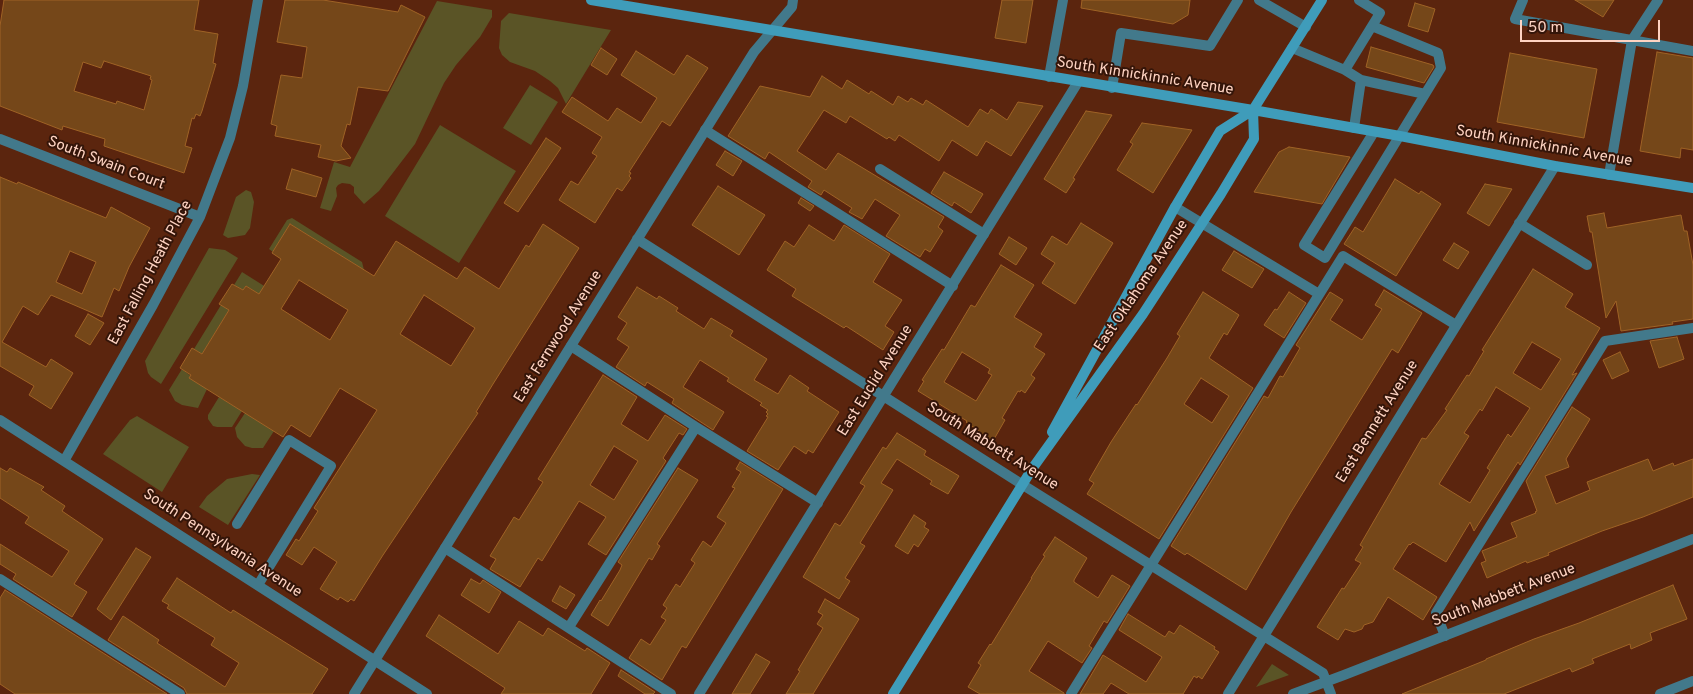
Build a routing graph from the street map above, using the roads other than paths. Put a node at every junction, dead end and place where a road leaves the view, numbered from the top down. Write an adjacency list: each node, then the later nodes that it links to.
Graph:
1 (258, 0): 34 (street, East Falling Heath Place)
2 (591, 0): 13 (main road, South Kinnickinnic Avenue)
3 (793, 0): 13 (street, East Fernwood Avenue)
4 (1063, 0): 18 (street)
5 (1238, 0): 21 (street)
6 (1259, 0): 11 (street)
7 (1322, 0): 11 (main road, East Oklahoma Avenue)
8 (1359, 0): 12 (street)
9 (1524, 0): 14 (street)
10 (1658, 0): 14 (street)
11 (1306, 26): 15 (main road, East Oklahoma Avenue)
12 (1372, 26): 17 (street); 22 (street)
13 (772, 30): 18 (main road, South Kinnickinnic Avenue); 25 (street, East Fernwood Avenue)
14 (1632, 40): 16 (street); 31 (street)
15 (1292, 48): 17 (street); 23 (main road, East Oklahoma Avenue)
16 (1693, 51)
17 (1345, 70): 19 (street)
18 (1049, 77): 20 (main road, South Kinnickinnic Avenue)
19 (1361, 80): 22 (street); 24 (street)
20 (1078, 82): 21 (main road, South Kinnickinnic Avenue); 37 (street, East Euclid Avenue)
21 (1112, 88): 23 (main road, South Kinnickinnic Avenue)
22 (1425, 94): 27 (street)
23 (1252, 110): 24 (main road, South Kinnickinnic Avenue); 33 (main road, East Oklahoma Avenue); 36 (main road, East Oklahoma Avenue)
24 (1354, 128): 26 (main road, South Kinnickinnic Avenue)
25 (705, 130): 38 (street, East Fernwood Avenue); 40 (street)
26 (1374, 132): 27 (main road, South Kinnickinnic Avenue); 27 (street)
27 (1400, 136): 29 (main road, South Kinnickinnic Avenue)
28 (0, 139): 34 (street, South Swain Court)
29 (1555, 166): 31 (main road, South Kinnickinnic Avenue); 35 (street, East Bennett Avenue)
30 (880, 169): 37 (street)
31 (1609, 175): 32 (main road, South Kinnickinnic Avenue)
32 (1693, 188)
33 (1175, 207): 36 (street); 49 (main road, East Oklahoma Avenue)
34 (200, 217): 48 (street, East Falling Heath Place)
35 (1519, 223): 39 (street); 42 (street, East Bennett Avenue)
36 (1203, 224): 41 (street); 49 (main road, East Oklahoma Avenue)
37 (984, 234): 40 (street, East Euclid Avenue)
38 (637, 239): 44 (street, East Fernwood Avenue); 45 (street, South Mabbett Avenue)
39 (1587, 265)
40 (953, 286): 45 (street, East Euclid Avenue)
41 (1319, 294): 42 (street); 55 (street)
42 (1456, 325): 59 (street, East Bennett Avenue)
43 (1693, 328): 60 (street)
44 (571, 346): 47 (street); 54 (street, East Fernwood Avenue)
45 (884, 396): 50 (street, South Mabbett Avenue); 51 (street, East Euclid Avenue)
46 (0, 420): 48 (street, South Pennsylvania Avenue)
47 (696, 427): 51 (street); 58 (street)
48 (64, 461): 57 (street, South Pennsylvania Avenue)
49 (1032, 469): 50 (main road, East Oklahoma Avenue)
50 (1023, 484): 55 (street, South Mabbett Avenue); 69 (main road, East Oklahoma Avenue)
51 (818, 503): 68 (street, East Euclid Avenue)
52 (237, 524): 57 (street)
53 (1693, 539): 60 (street, South Mabbett Avenue)
54 (445, 548): 58 (street); 61 (street, East Fernwood Avenue)
55 (1152, 564): 59 (street, South Mabbett Avenue); 70 (street)
56 (0, 579): 64 (street)
57 (258, 585): 61 (street, South Pennsylvania Avenue)
58 (569, 627): 67 (street)
59 (1264, 635): 63 (street, South Mabbett Avenue); 71 (street, East Bennett Avenue)
60 (1445, 636): 63 (street, South Mabbett Avenue)
61 (375, 660): 65 (street, East Fernwood Avenue); 66 (street, South Pennsylvania Avenue)
62 (1693, 681): 74 (street)
63 (1326, 682): 72 (street, South Mabbett Avenue); 73 (street)
64 (180, 694)
65 (354, 694)
66 (427, 694)
67 (672, 694)
68 (699, 694)
69 (893, 694)
70 (1071, 694)
71 (1228, 694)
72 (1293, 694)
73 (1331, 694)
74 (1660, 694)

